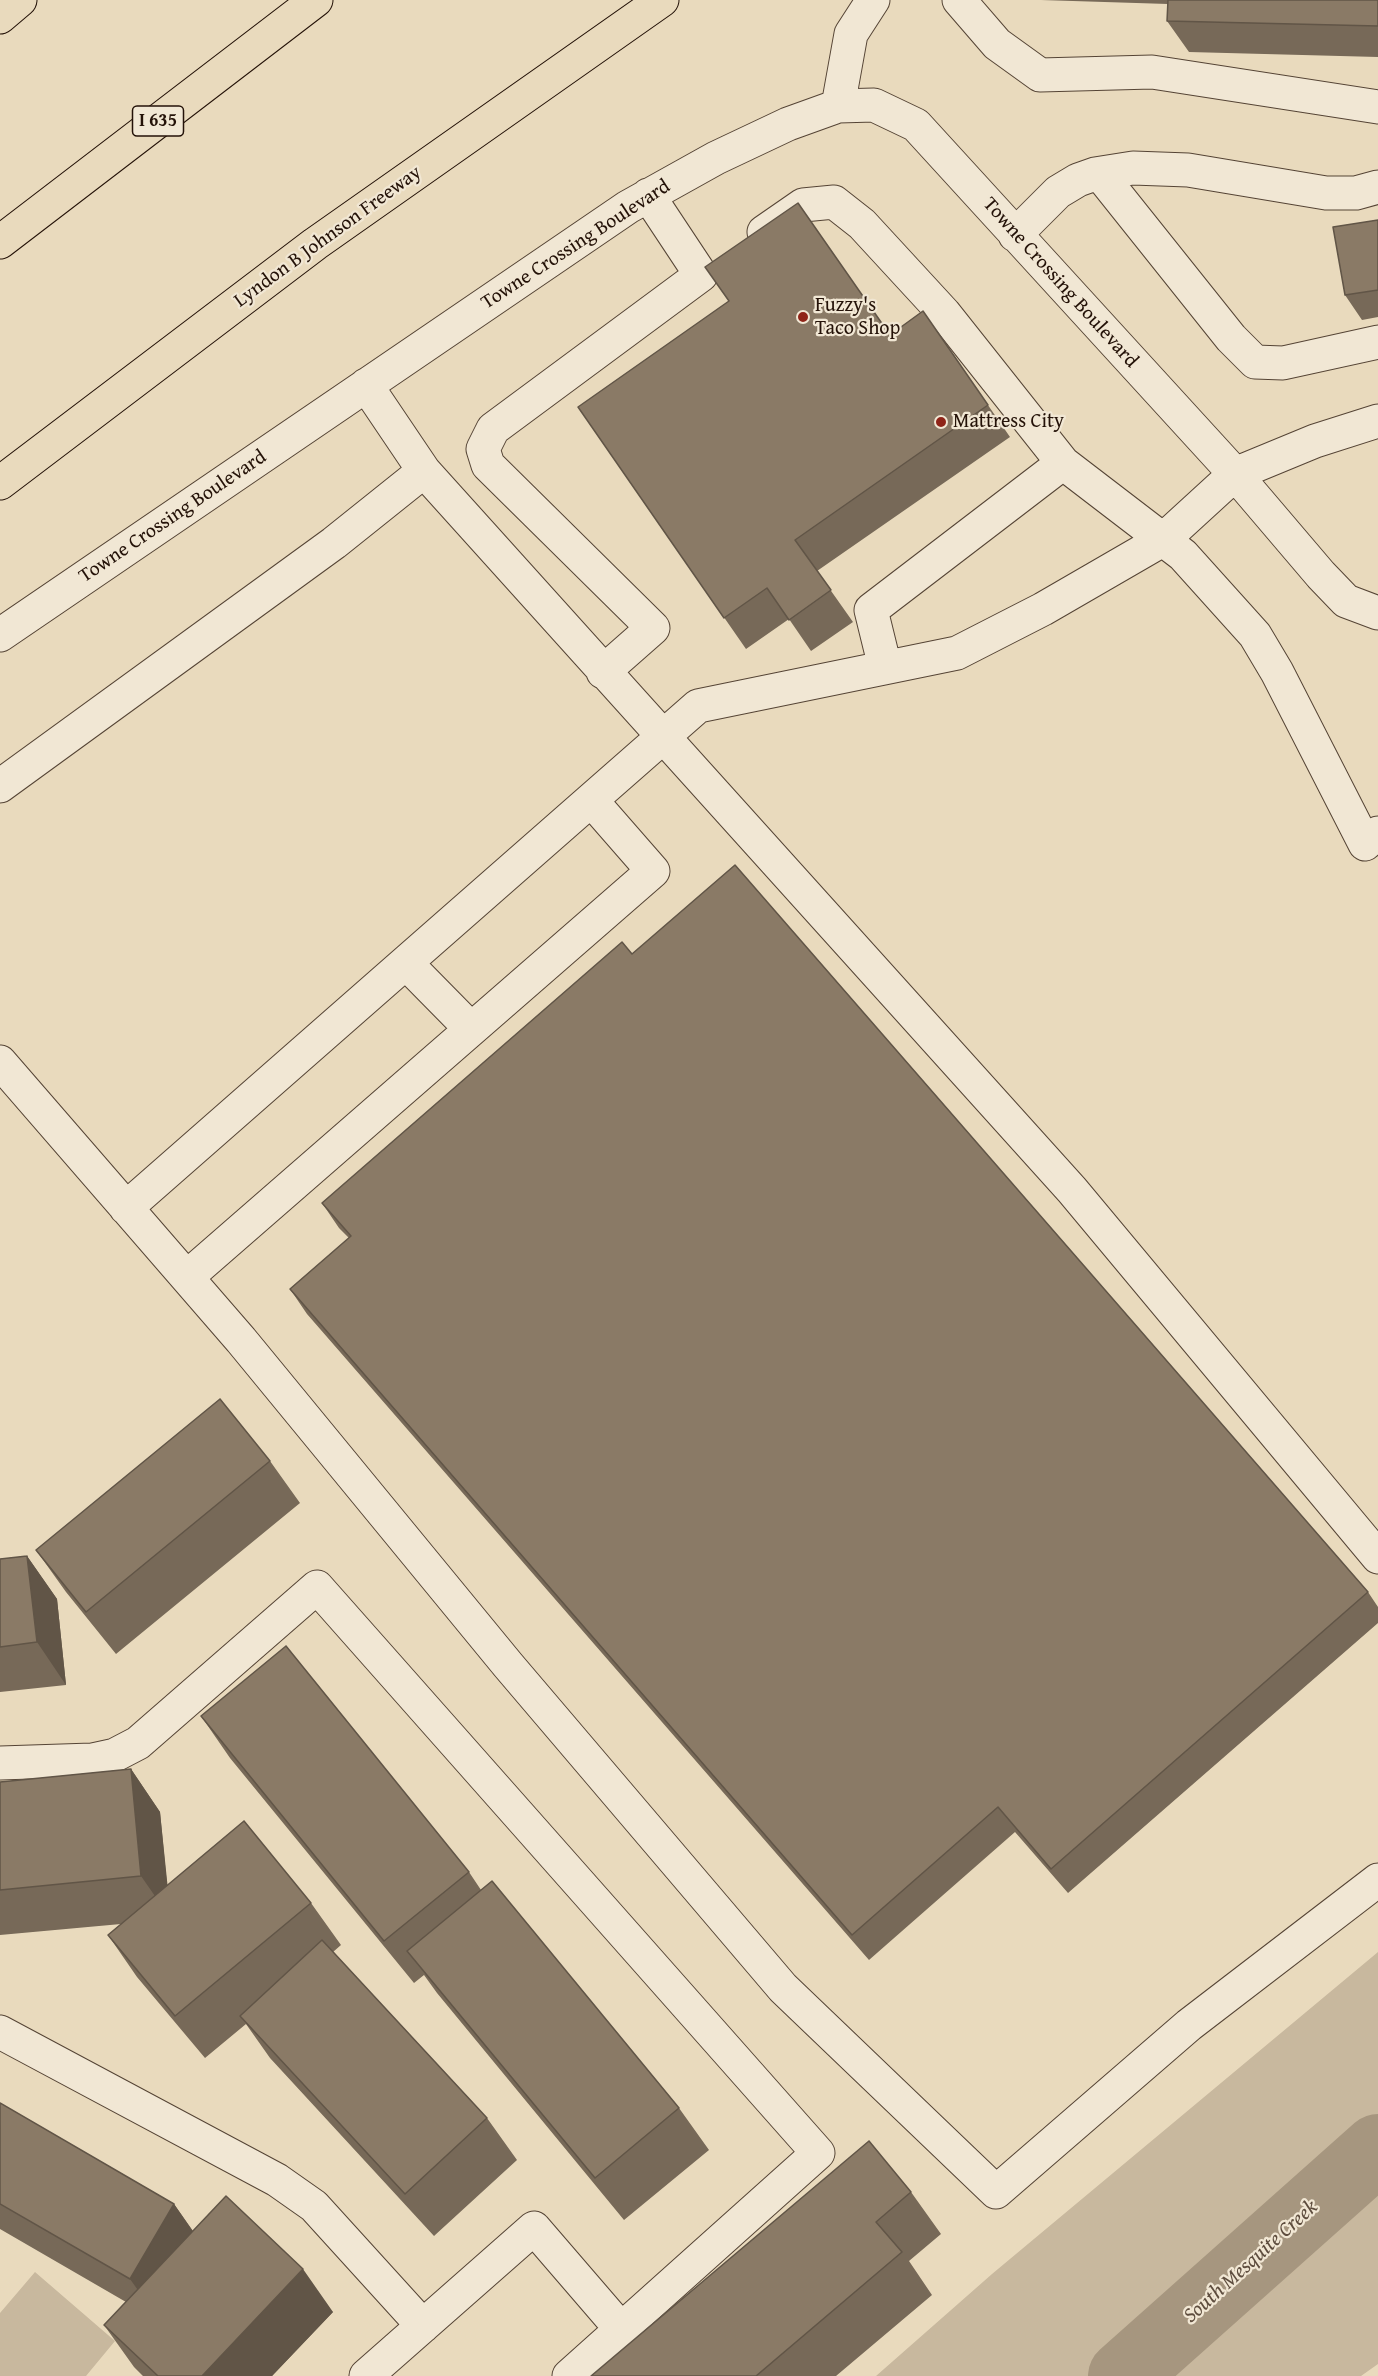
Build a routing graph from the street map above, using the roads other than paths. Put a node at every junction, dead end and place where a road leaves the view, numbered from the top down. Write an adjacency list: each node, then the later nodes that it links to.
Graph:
1 (20, 0): 6 (main road)
2 (316, 0): 13 (main road, I 635)
3 (662, 0): 21 (main road, Lyndon B Johnson Freeway)
4 (873, 0): 7 (street)
5 (959, 0): 8 (street)
6 (0, 17)
7 (838, 106): 11 (street, Towne Crossing Boulevard); 12 (street, Towne Crossing Boulevard)
8 (1378, 108)
9 (1100, 174): 10 (street); 12 (street); 15 (street)
10 (1378, 187)
11 (648, 195): 14 (street); 16 (street, Towne Crossing Boulevard)
12 (1015, 235): 20 (street, Towne Crossing Boulevard)
13 (0, 242)
14 (701, 275): 18 (street); 26 (street)
15 (1378, 342)
16 (366, 386): 19 (street); 24 (street, Towne Crossing Boulevard)
17 (1378, 422): 20 (street)
18 (1063, 463): 22 (street); 25 (street)
19 (424, 471): 26 (street); 28 (street)
20 (1235, 474): 22 (street); 23 (street, Towne Crossing Boulevard)
21 (0, 483)
22 (1164, 539): 25 (street); 30 (street)
23 (1378, 612)
24 (0, 635)
25 (885, 668): 27 (street)
26 (603, 672): 27 (street)
27 (662, 738): 29 (street); 36 (street)
28 (0, 786)
29 (591, 800): 31 (street); 32 (street)
30 (1378, 833)
31 (406, 963): 32 (street); 34 (street)
32 (471, 1029): 35 (street)
33 (0, 1062): 34 (street)
34 (126, 1208): 35 (street)
35 (187, 1277): 38 (street)
36 (1378, 1557)
37 (0, 1763): 41 (street)
38 (1378, 1880)
39 (0, 2032): 40 (street)
40 (423, 2326): 41 (street); 42 (street)
41 (621, 2330): 43 (street)
42 (366, 2376)
43 (569, 2376)

